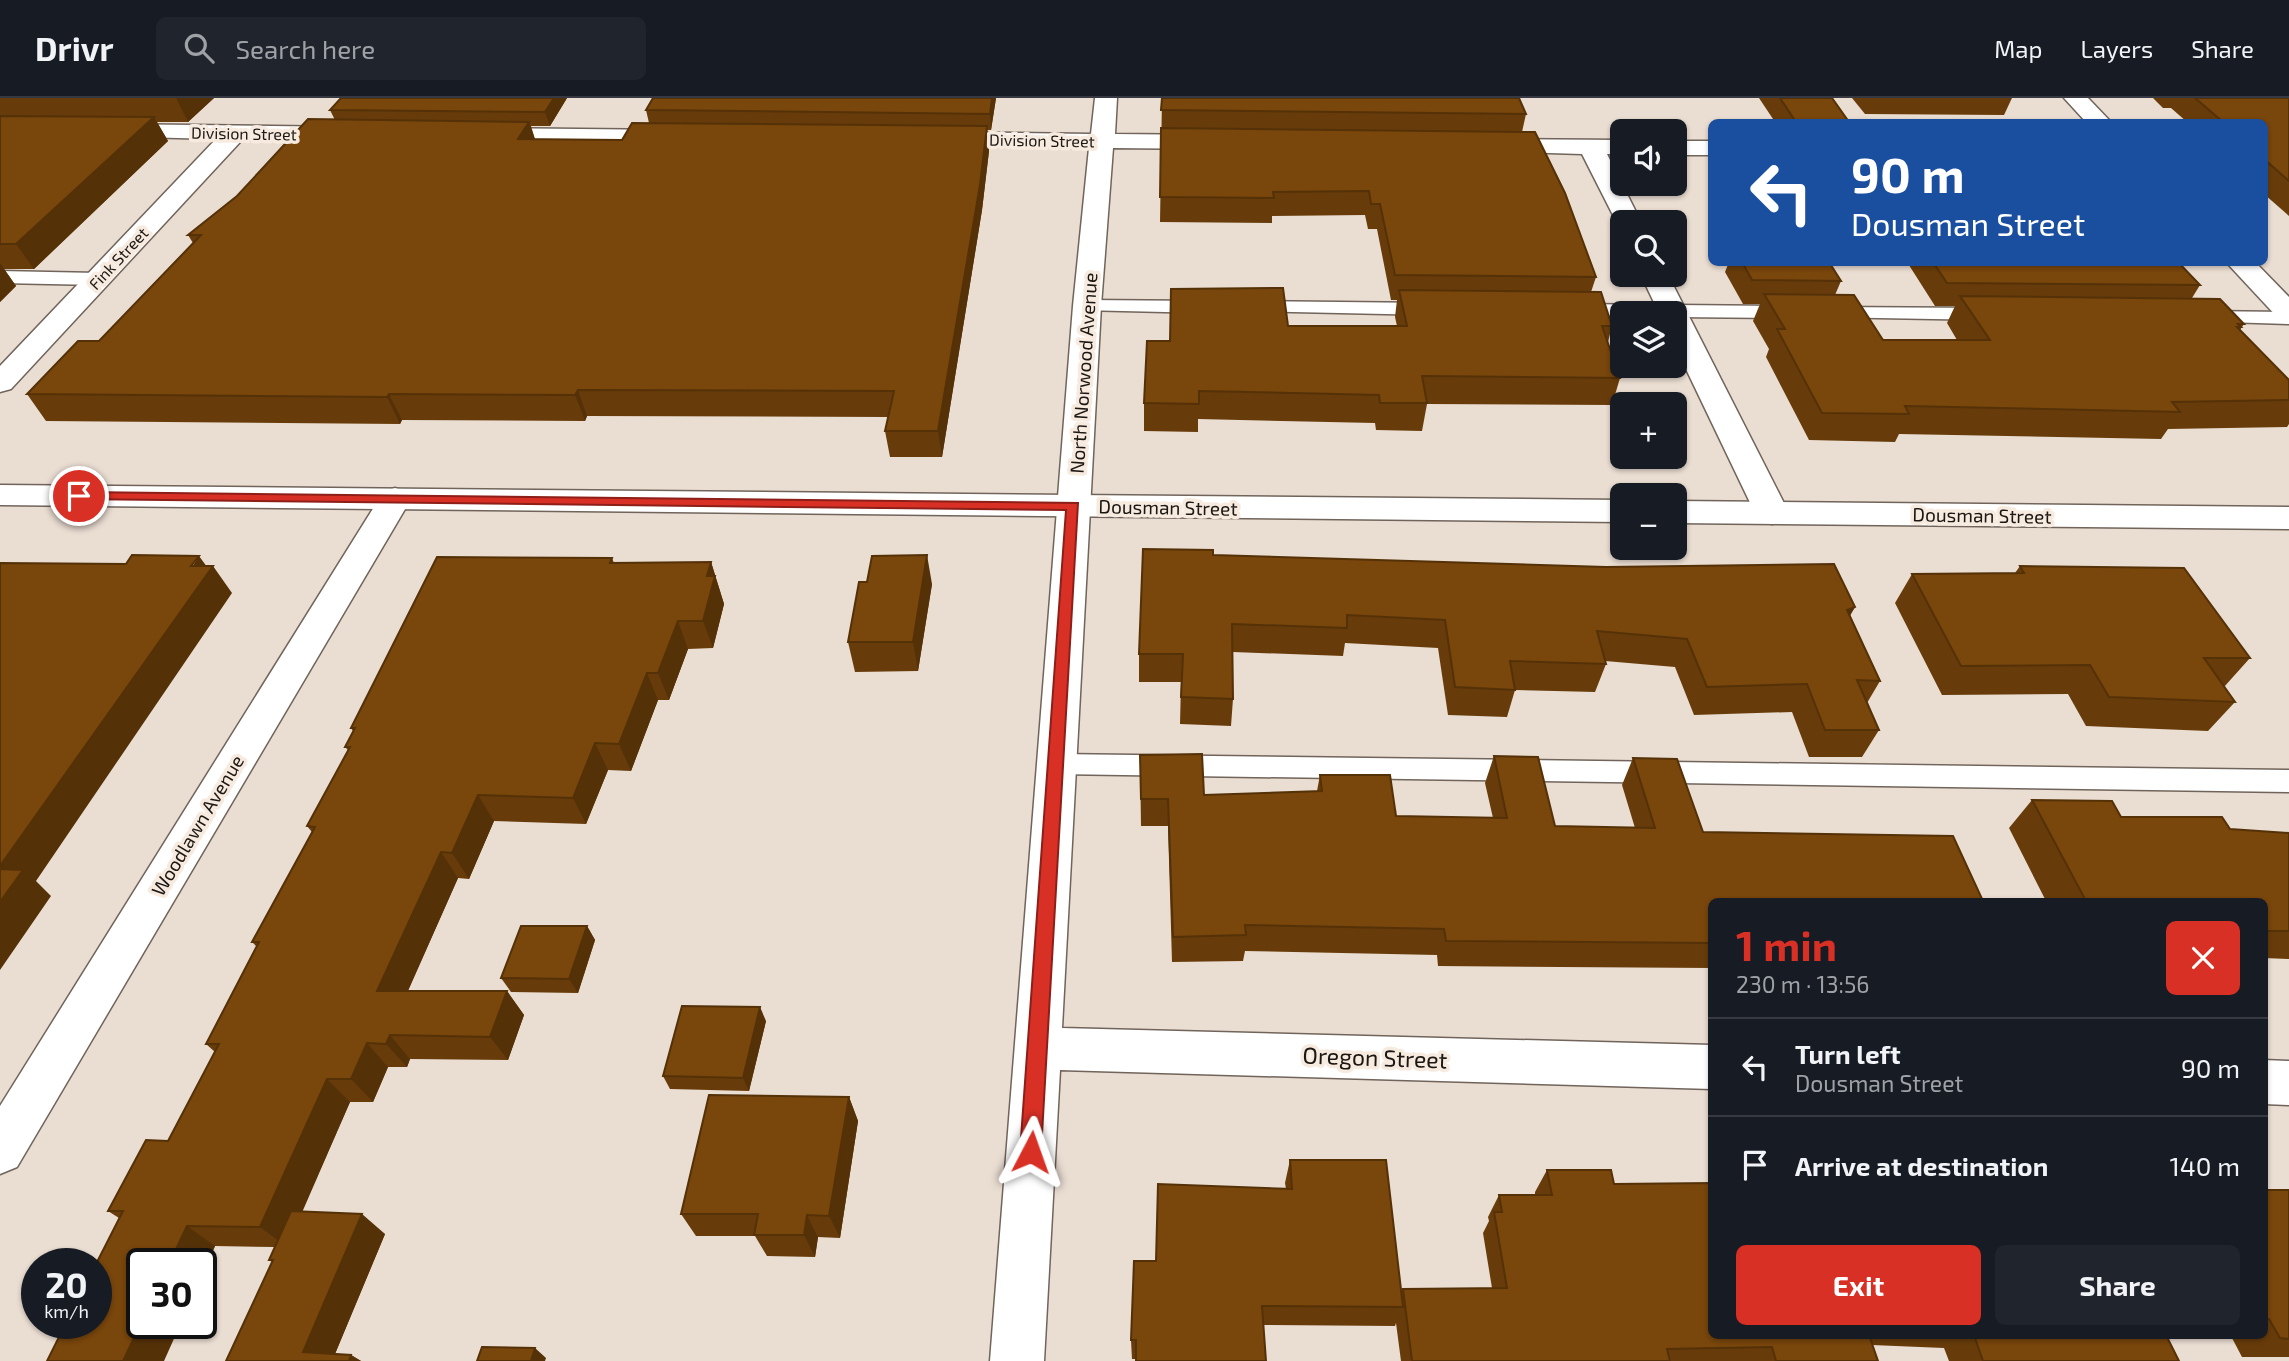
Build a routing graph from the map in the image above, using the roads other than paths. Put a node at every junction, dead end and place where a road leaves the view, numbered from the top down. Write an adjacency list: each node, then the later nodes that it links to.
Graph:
1 (1106, 98): 10 (street, North Norwood Avenue)
2 (2075, 98): 3 (street)
3 (2096, 119)
4 (83, 131): 5 (street, Division Street)
5 (235, 133): 6 (street, Division Street); 20 (street, Fink Street)
6 (375, 134)
7 (459, 135): 8 (street)
8 (697, 137)
9 (907, 139): 10 (street, Division Street)
10 (1103, 141): 11 (street, Division Street); 21 (street, North Norwood Avenue)
11 (1242, 143)
12 (1465, 145): 13 (street)
13 (1591, 147): 14 (street); 17 (street)
14 (1610, 147)
15 (1687, 148): 16 (street)
16 (1708, 148)
17 (1622, 210)
18 (2243, 266): 27 (street)
19 (0, 277): 20 (lane)
20 (98, 279): 30 (street, Fink Street)
21 (1087, 306): 22 (lane); 33 (street, North Norwood Avenue)
22 (1449, 309)
23 (1546, 310): 24 (lane)
24 (1610, 312)
25 (1687, 314): 26 (lane)
26 (2001, 315)
27 (2289, 315): 28 (lane)
28 (2179, 317)
29 (1687, 342): 36 (street)
30 (0, 383)
31 (0, 495): 32 (street, Dousman Street)
32 (395, 499): 33 (street, Dousman Street); 44 (street, Woodlawn Avenue)
33 (1073, 506): 34 (street, Dousman Street); 38 (street, North Norwood Avenue)
34 (1610, 511)
35 (1687, 512): 36 (street, Dousman Street)
36 (1772, 513): 37 (street, Dousman Street)
37 (2289, 518)
38 (1056, 764): 39 (lane); 40 (street, North Norwood Avenue)
39 (2289, 781)
40 (1038, 1048): 41 (street, Oregon Street); 45 (street, North Norwood Avenue)
41 (1708, 1067)
42 (2268, 1082): 43 (street)
43 (2289, 1083)
44 (0, 1150)
45 (1017, 1361)

